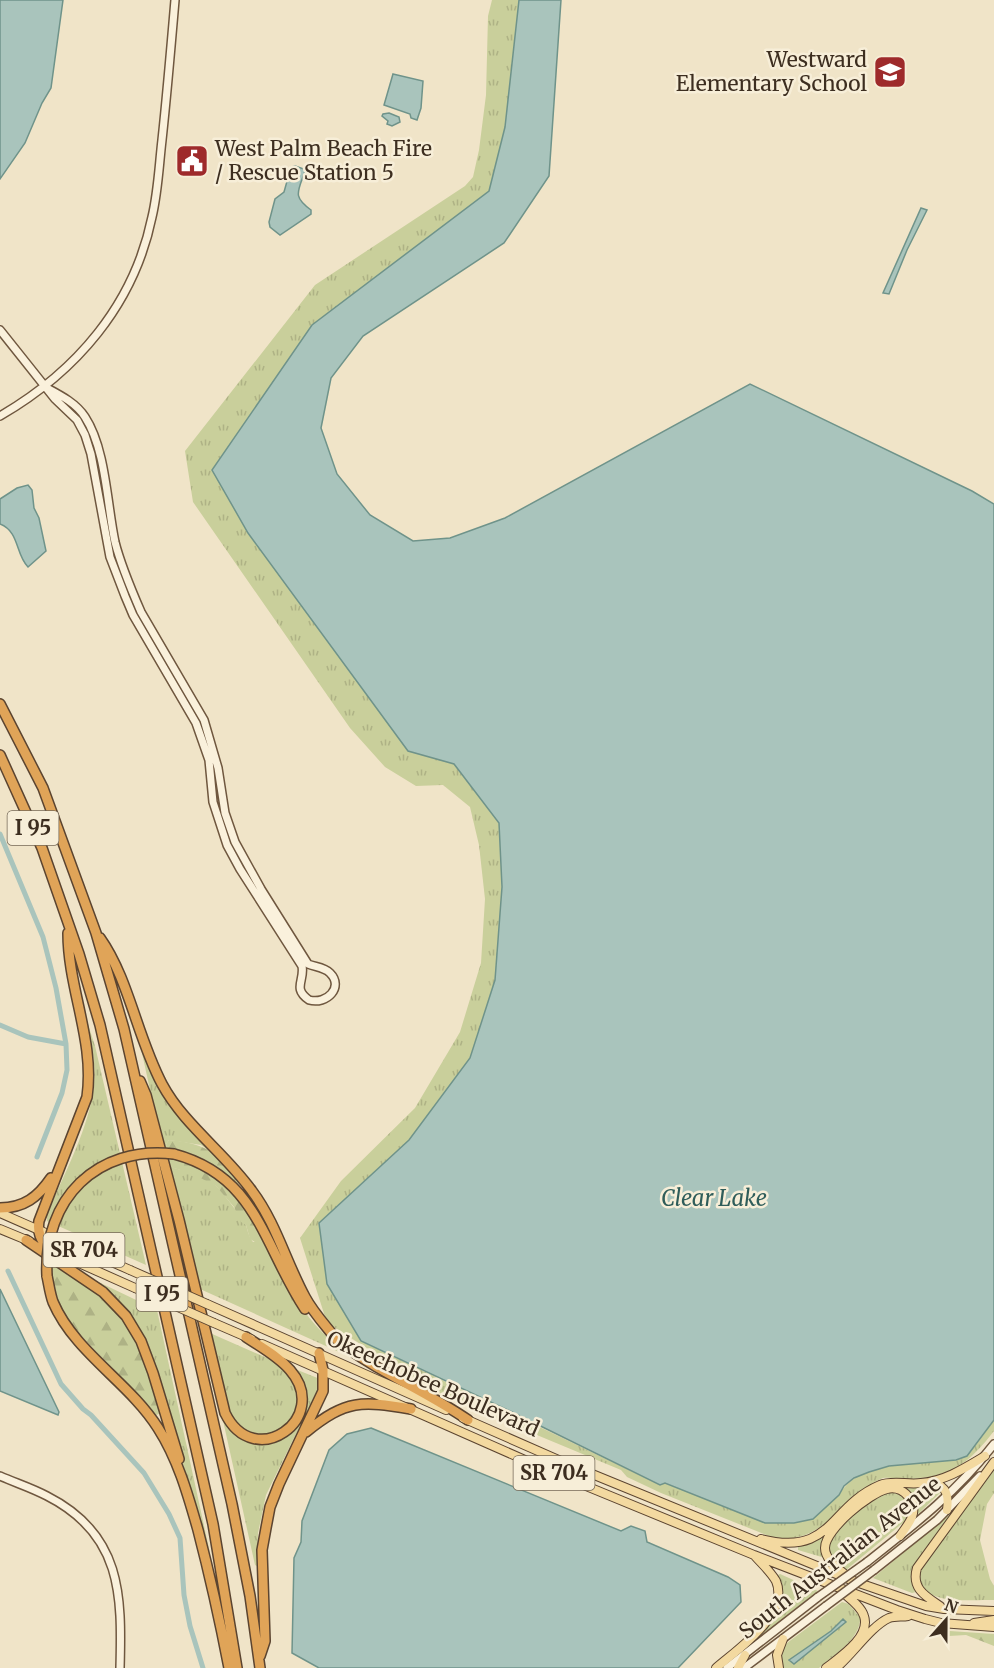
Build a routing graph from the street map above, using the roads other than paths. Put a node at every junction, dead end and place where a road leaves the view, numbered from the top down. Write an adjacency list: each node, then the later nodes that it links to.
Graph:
1 (175, 0): 3 (street)
2 (0, 330): 3 (street)
3 (45, 387): 4 (street); 5 (street)
4 (0, 416)
5 (95, 453): 6 (street); 7 (street)
6 (114, 537): 7 (street); 7 (street)
7 (106, 539)
8 (0, 704): 11 (highway, I 95)
9 (0, 755): 10 (highway, I 95)
10 (69, 925): 13 (highway); 51 (highway, I 95)
11 (96, 933): 12 (highway, I 95); 21 (highway)
12 (130, 1054): 20 (highway); 48 (highway, I 95)
13 (59, 1166): 14 (highway); 17 (highway)
14 (0, 1208)
15 (0, 1213): 17 (main road, Okeechobee Boulevard / SR 704)
16 (0, 1229): 18 (main road, Okeechobee Boulevard / SR 704)
17 (38, 1229): 19 (highway); 22 (main road, Okeechobee Boulevard / SR 704, bridge)
18 (26, 1240): 19 (main road, Okeechobee Boulevard / SR 704); 32 (highway)
19 (48, 1250): 20 (main road, Okeechobee Boulevard / SR 704, bridge)
20 (246, 1337): 23 (main road, Okeechobee Boulevard / SR 704)
21 (340, 1344): 25 (highway); 32 (highway, bridge)
22 (319, 1353): 23 (highway); 25 (main road, Okeechobee Boulevard / SR 704)
23 (323, 1370): 24 (main road, Okeechobee Boulevard / SR 704); 26 (highway)
24 (411, 1409): 26 (highway); 37 (main road, Okeechobee Boulevard / SR 704)
25 (468, 1420): 35 (main road, Okeechobee Boulevard / SR 704)
26 (304, 1433): 48 (highway)
27 (994, 1444): 28 (street, South Australian Avenue)
28 (985, 1456): 31 (main road); 33 (street, South Australian Avenue)
29 (994, 1462): 34 (street, South Australian Avenue); 40 (main road)
30 (0, 1476): 49 (street)
31 (932, 1482): 33 (main road); 35 (main road)
32 (187, 1490): 50 (highway)
33 (948, 1497): 34 (main road); 36 (street, South Australian Avenue)
34 (947, 1510): 46 (street, South Australian Avenue, bridge)
35 (734, 1532): 38 (main road, Okeechobee Boulevard / SR 704)
36 (900, 1536): 38 (main road); 47 (street, South Australian Avenue, bridge)
37 (754, 1555): 39 (main road, Okeechobee Boulevard / SR 704); 52 (main road)
38 (856, 1582): 40 (main road, Okeechobee Boulevard / SR 704)
39 (836, 1587): 42 (main road, Okeechobee Boulevard / SR 704); 57 (main road)
40 (944, 1609): 41 (main road, Okeechobee Boulevard / SR 704)
41 (994, 1611)
42 (916, 1616): 44 (main road, Okeechobee Boulevard / SR 704); 58 (main road)
43 (994, 1620): 44 (main road)
44 (966, 1625): 45 (main road, Okeechobee Boulevard / SR 704)
45 (994, 1627)
46 (783, 1639): 55 (street, South Australian Avenue); 56 (main road)
47 (745, 1654): 53 (street, South Australian Avenue); 54 (main road)
48 (259, 1664)
49 (120, 1668)
50 (229, 1668)
51 (237, 1668)
52 (716, 1668)
53 (727, 1668)
54 (738, 1668)
55 (744, 1668)
56 (779, 1668)
57 (826, 1668)
58 (836, 1668)

